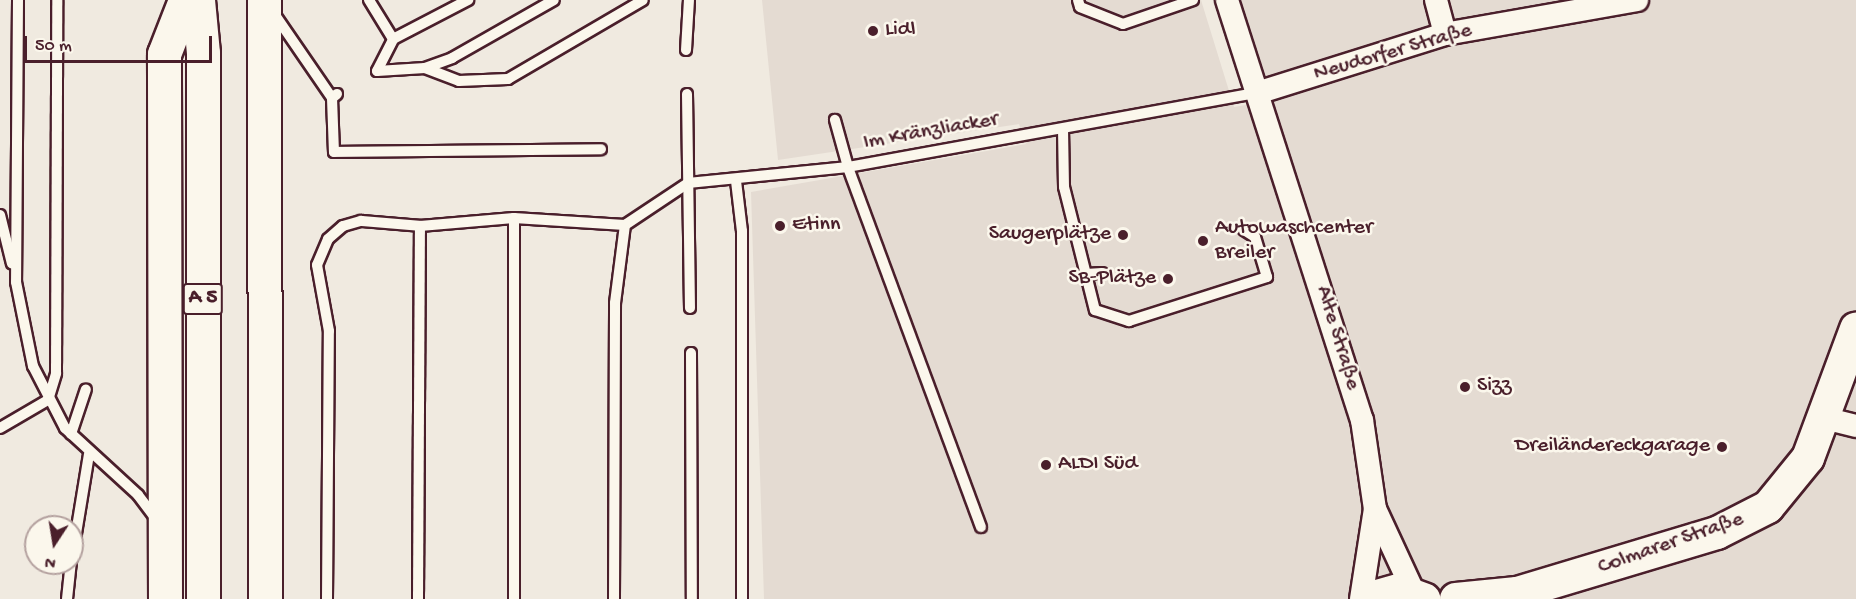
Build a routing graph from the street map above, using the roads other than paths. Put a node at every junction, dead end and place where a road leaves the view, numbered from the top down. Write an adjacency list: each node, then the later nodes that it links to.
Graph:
1 (18, 0): 36 (lane)
2 (57, 0): 41 (lane)
3 (185, 0): 50 (highway)
4 (198, 0): 56 (highway, A 5)
5 (264, 0): 25 (lane); 57 (highway)
6 (369, 0): 18 (lane)
7 (468, 0): 18 (lane)
8 (554, 0): 20 (lane)
9 (643, 0): 20 (lane)
10 (689, 0): 19 (lane)
11 (1078, 0): 16 (lane)
12 (1194, 0): 16 (lane)
13 (1227, 0): 21 (street, Alte Straße)
14 (1437, 0): 17 (street)
15 (1637, 0): 17 (street, Neudorfer Straße)
16 (1173, 3)
17 (1445, 34): 21 (street, Neudorfer Straße)
18 (393, 39): 20 (lane)
19 (686, 50)
20 (425, 68)
21 (1257, 93): 24 (lane, Im Kränzliacker); 47 (street, Alte Straße)
22 (687, 94): 28 (lane)
23 (836, 120): 26 (lane)
24 (1062, 129): 26 (lane, Im Kränzliacker); 35 (lane)
25 (601, 149)
26 (848, 166): 27 (lane); 49 (lane, Im Kränzliacker)
27 (736, 181): 28 (lane); 63 (lane)
28 (688, 183): 31 (lane); 37 (lane)
29 (0, 215): 36 (lane)
30 (514, 218): 31 (lane); 32 (lane); 60 (lane)
31 (625, 225): 61 (lane)
32 (420, 226): 58 (lane); 59 (lane)
33 (1244, 230): 35 (lane)
34 (1102, 273): 35 (lane)
35 (1086, 274)
36 (16, 282): 41 (lane)
37 (690, 308)
38 (1856, 329): 42 (main road, Colmarer Straße)
39 (691, 353): 62 (lane)
40 (86, 389): 45 (lane)
41 (48, 400): 44 (lane); 45 (lane)
42 (1824, 418): 43 (street); 53 (main road, Colmarer Straße)
43 (1856, 426)
44 (0, 428)
45 (71, 434): 46 (lane)
46 (89, 454): 48 (lane); 50 (lane)
47 (1375, 509): 52 (street, Alte Straße); 64 (street, Alte Straße)
48 (79, 515)
49 (981, 527)
50 (165, 531): 55 (highway)
51 (69, 575): 54 (lane)
52 (1419, 596): 65 (main road)
53 (1514, 596): 66 (main road, Colmarer Straße)
54 (66, 597)
55 (165, 599)
56 (203, 599)
57 (265, 599)
58 (327, 599)
59 (418, 599)
60 (514, 599)
61 (614, 599)
62 (692, 599)
63 (742, 599)
64 (1361, 599)
65 (1367, 599)
66 (1456, 599)

